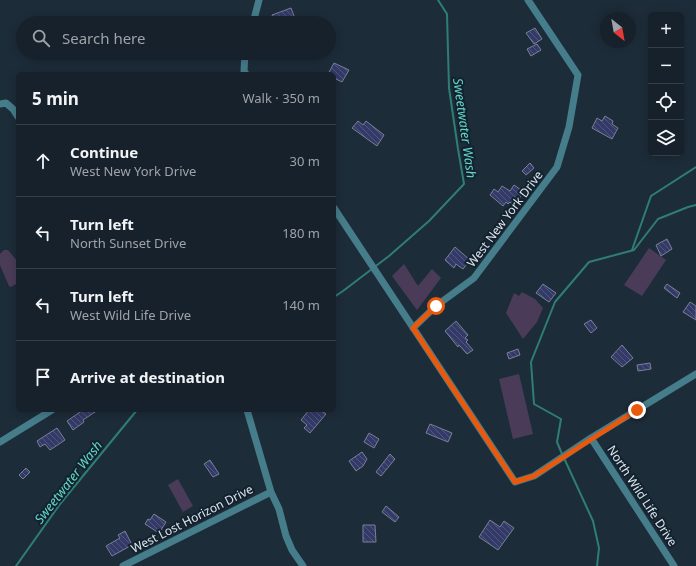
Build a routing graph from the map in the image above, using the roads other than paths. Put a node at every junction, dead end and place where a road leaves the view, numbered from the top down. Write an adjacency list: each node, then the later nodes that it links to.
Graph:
1 (259, 0): 3 (street)
2 (528, 0): 9 (street, West New York Drive)
3 (254, 16)
4 (244, 60): 5 (street)
5 (245, 72)
6 (0, 104): 7 (street)
7 (16, 114)
8 (336, 211): 9 (street)
9 (413, 328): 13 (street)
10 (696, 374): 13 (street)
11 (49, 412): 14 (street)
12 (248, 412): 15 (street)
13 (591, 438): 18 (street, North Wild Life Drive)
14 (0, 442)
15 (271, 492): 16 (street, West Lost Horizon Drive); 17 (street)
16 (123, 566)
17 (303, 566)
18 (674, 566)

